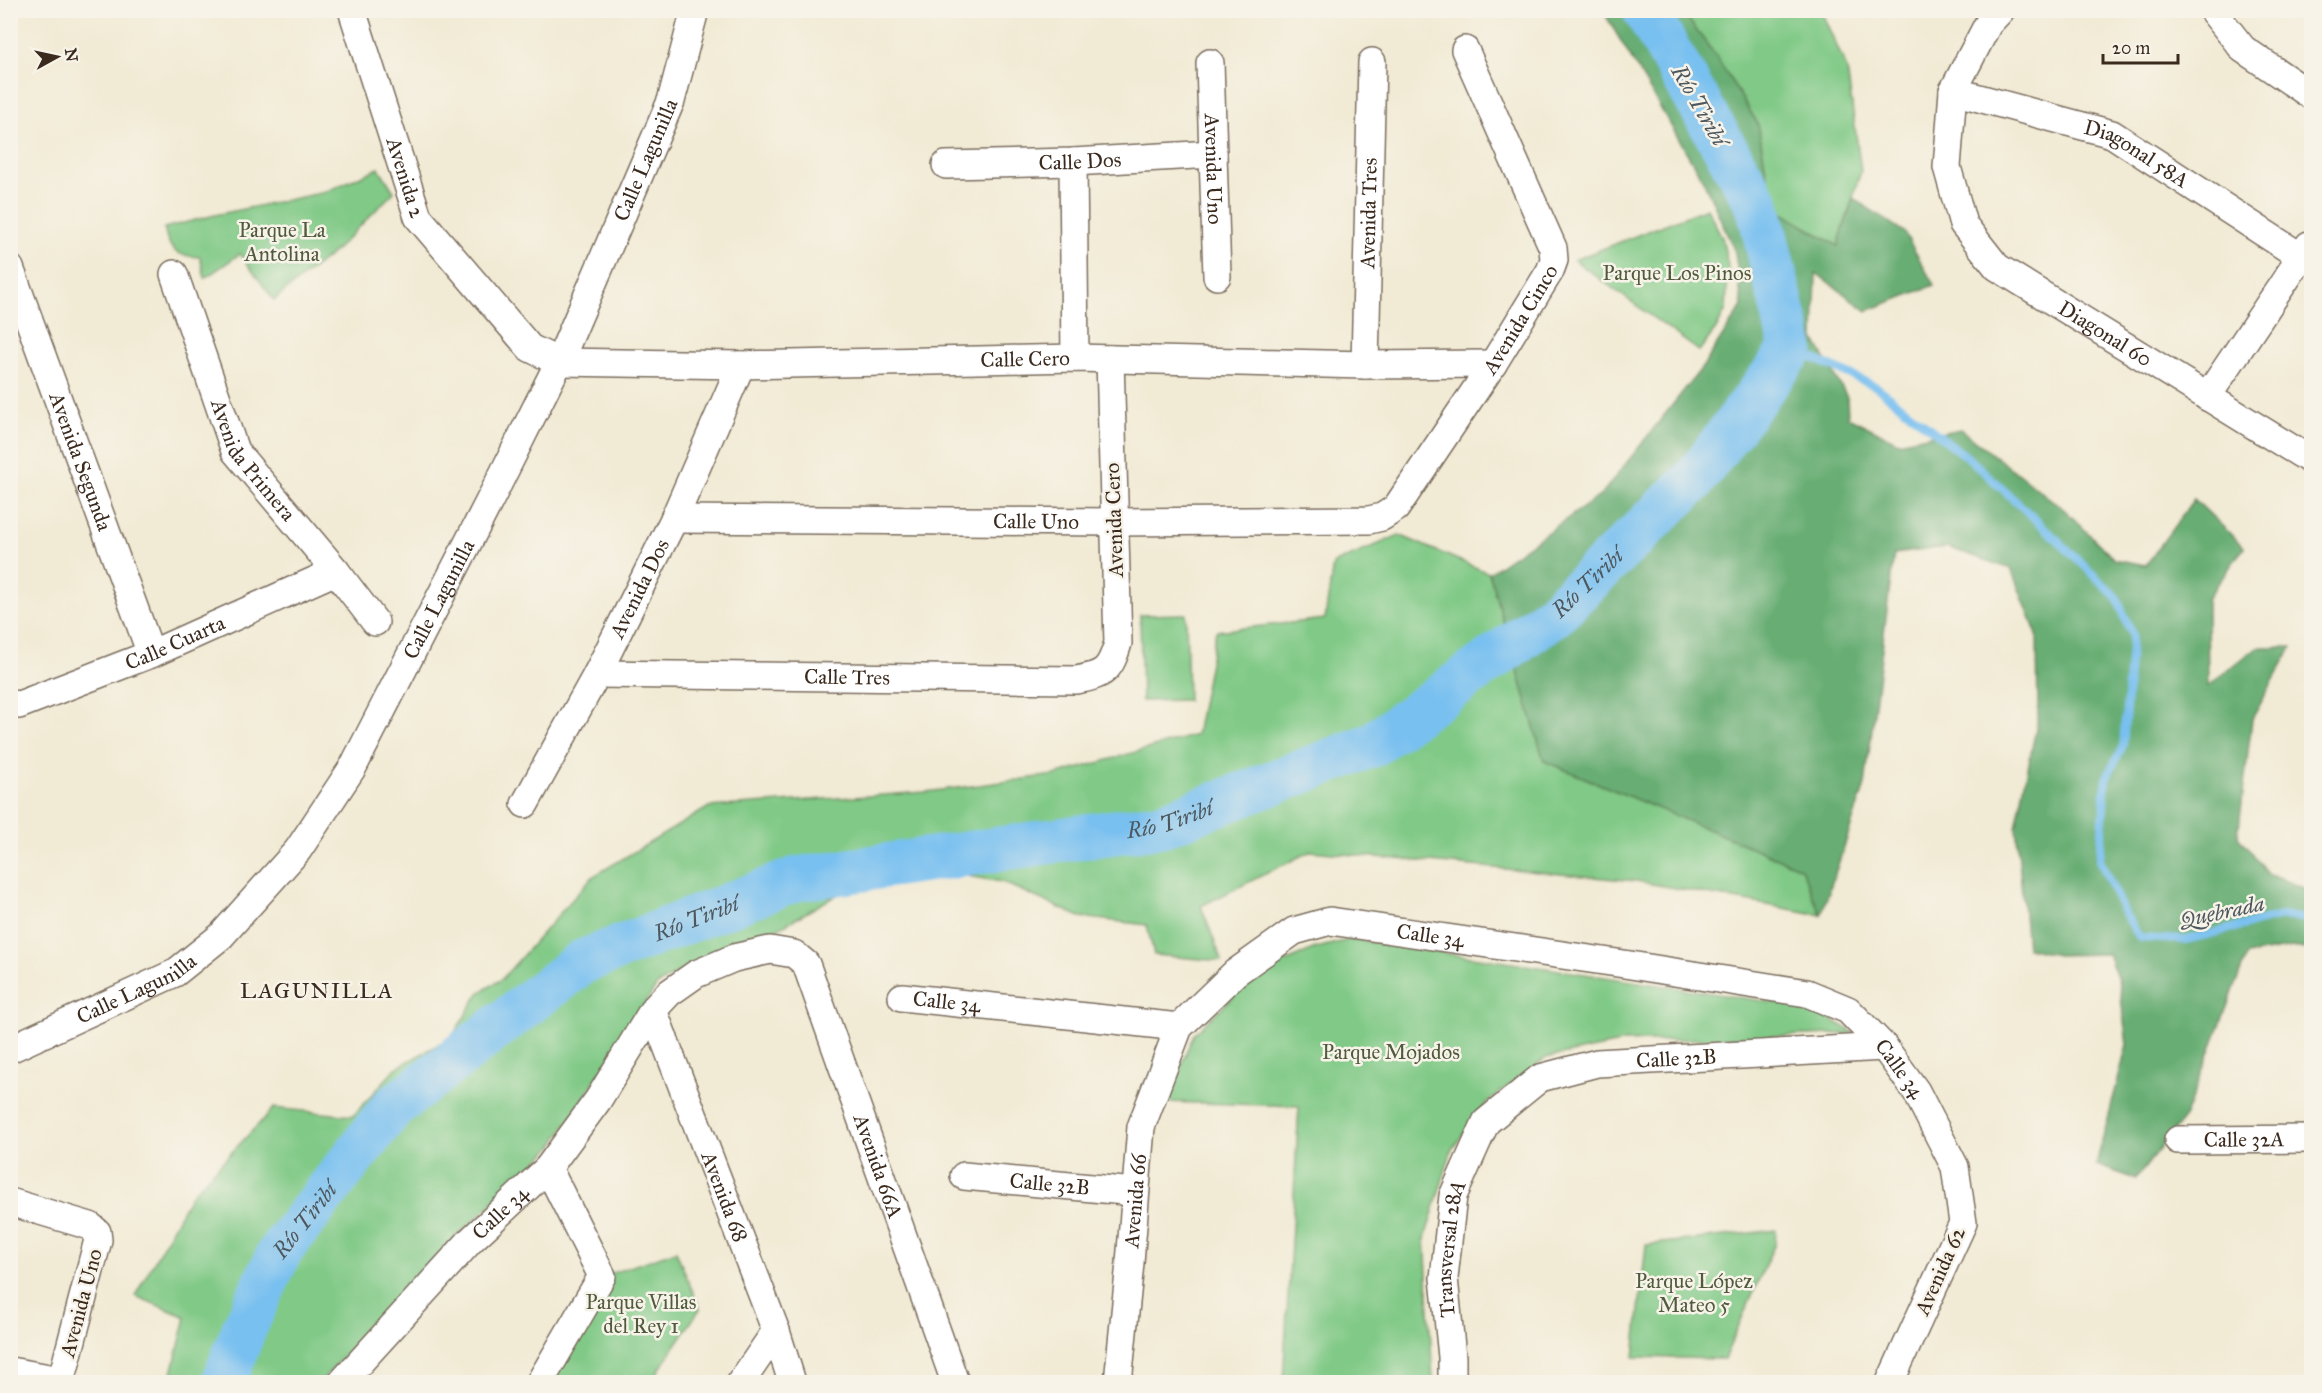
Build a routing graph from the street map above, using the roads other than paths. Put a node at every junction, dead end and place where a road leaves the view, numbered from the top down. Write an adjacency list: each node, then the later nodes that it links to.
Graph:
1 (352, 10): 18 (street, Avenida 2)
2 (695, 10): 18 (street, Calle Lagunilla)
3 (2001, 10): 8 (street)
4 (2212, 10): 9 (street)
5 (1465, 50): 19 (street, Avenida Cinco)
6 (1372, 62): 21 (street, Avenida Tres)
7 (1210, 63): 10 (street, Avenida Uno)
8 (1953, 91): 22 (street, Diagonal 60); 22 (street, Diagonal 58A)
9 (2312, 96)
10 (1213, 154): 11 (street, Calle Dos); 15 (street, Avenida Uno)
11 (1073, 162): 12 (street, Calle Dos); 16 (street)
12 (946, 165)
13 (10, 267): 29 (street, Avenida Segunda)
14 (174, 274): 27 (street, Avenida Primera)
15 (1217, 276)
16 (1075, 358): 17 (street, Calle Cero); 20 (street, Calle Cero)
17 (1110, 359): 21 (street, Calle Cero); 26 (street, Avenida Cero)
18 (558, 362): 20 (street, Calle Cero); 39 (street, Calle Lagunilla)
19 (1493, 364): 21 (street, Calle Cero); 24 (street, Avenida Cinco)
20 (741, 365): 25 (street, Avenida Dos)
21 (1365, 365)
22 (2207, 397): 23 (street, Diagonal 60)
23 (2312, 461)
24 (1396, 508): 26 (street, Calle Uno)
25 (674, 519): 26 (street, Calle Uno); 30 (street, Avenida Dos)
26 (1114, 522): 31 (street, Avenida Cero)
27 (336, 571): 28 (street, Avenida Primera); 29 (street, Calle Cuarta)
28 (375, 622)
29 (150, 654): 32 (street, Calle Cuarta)
30 (597, 674): 31 (street, Calle Tres); 33 (street, Avenida Dos)
31 (1099, 676)
32 (11, 705)
33 (525, 804)
34 (794, 954): 36 (street, Calle 34); 55 (street, Avenida 66A)
35 (902, 997): 37 (street, Calle 34)
36 (653, 1010): 44 (street, Calle 34); 48 (street, Avenida 68)
37 (1179, 1027): 38 (street, Calle 34); 46 (street, Avenida 66)
38 (1884, 1047): 40 (street, Calle 32B); 41 (street, Calle 34)
39 (10, 1050)
40 (1486, 1122): 57 (street, Transversal 28A)
41 (1932, 1124): 58 (street, Avenida 62)
42 (2312, 1139): 43 (street, Calle 32A)
43 (2178, 1140)
44 (548, 1168): 51 (street, Calle 34); 52 (street)
45 (964, 1176): 46 (street, Calle 32B)
46 (1135, 1192): 56 (street, Avenida 66)
47 (10, 1202): 50 (street, Avenida Uno)
48 (776, 1331): 53 (street); 54 (street, Avenida 68)
49 (10, 1371): 50 (street)
50 (61, 1381)
51 (342, 1383)
52 (540, 1383)
53 (741, 1383)
54 (792, 1383)
55 (955, 1383)
56 (1118, 1383)
57 (1452, 1383)
58 (1890, 1383)

